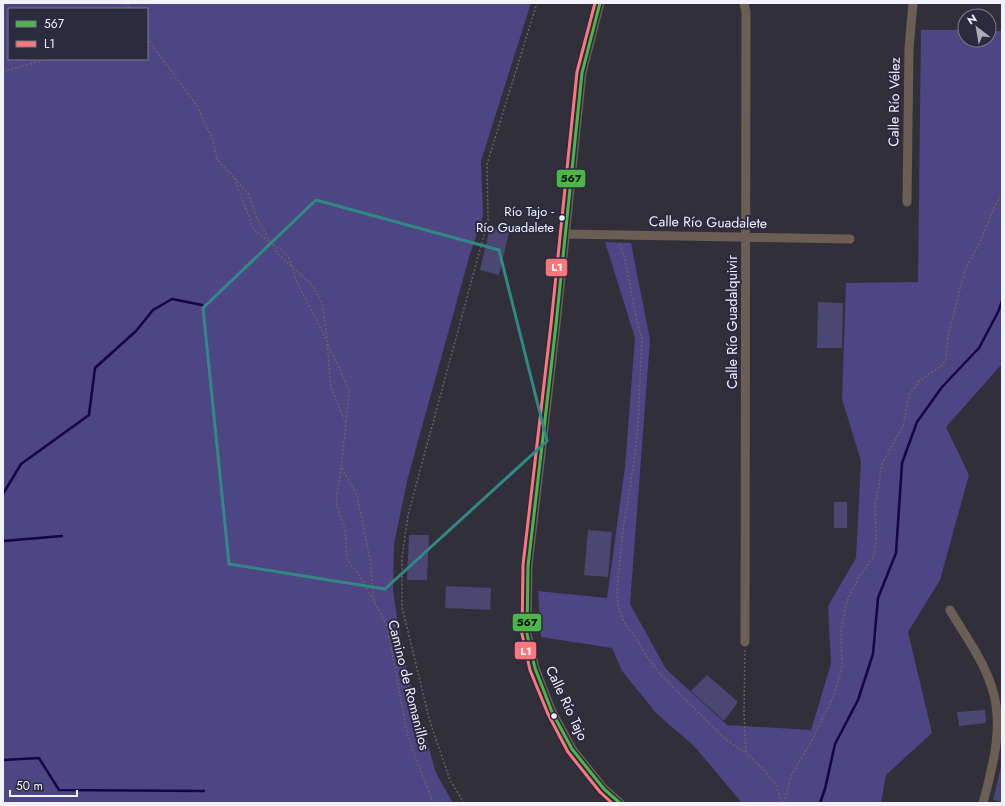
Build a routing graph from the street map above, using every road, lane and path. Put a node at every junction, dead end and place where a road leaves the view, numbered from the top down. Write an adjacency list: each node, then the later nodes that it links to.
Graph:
1 (537, 3): 25 (path)
2 (600, 3): 11 (street, Calle Río Tajo)
3 (744, 3): 13 (street, Calle Río Guadalquivir)
4 (913, 3): 10 (street, Calle Río Vélez)
5 (148, 39): 8 (path)
6 (45, 60): 7 (path)
7 (3, 71)
8 (233, 176): 15 (path); 15 (path)
9 (1002, 193): 27 (path)
10 (907, 202)
11 (564, 234): 12 (street, Calle Río Guadalete); 26 (street, Calle Río Tajo)
12 (616, 235): 13 (street, Calle Río Guadalete); 23 (path)
13 (746, 237): 14 (street, Calle Río Guadalete); 22 (street, Calle Río Guadalquivir)
14 (850, 239)
15 (273, 245): 16 (path); 16 (path)
16 (292, 267): 17 (path); 17 (path)
17 (327, 343): 18 (path); 18 (path)
18 (346, 424): 19 (path)
19 (341, 467): 20 (path, Camino de Romanillos); 20 (path)
20 (374, 601): 24 (path, Camino de Romanillos)
21 (950, 610): 28 (street)
22 (744, 642): 23 (path)
23 (746, 754): 27 (path)
24 (433, 803)
25 (464, 803)
26 (620, 803)
27 (783, 803)
28 (984, 803)

